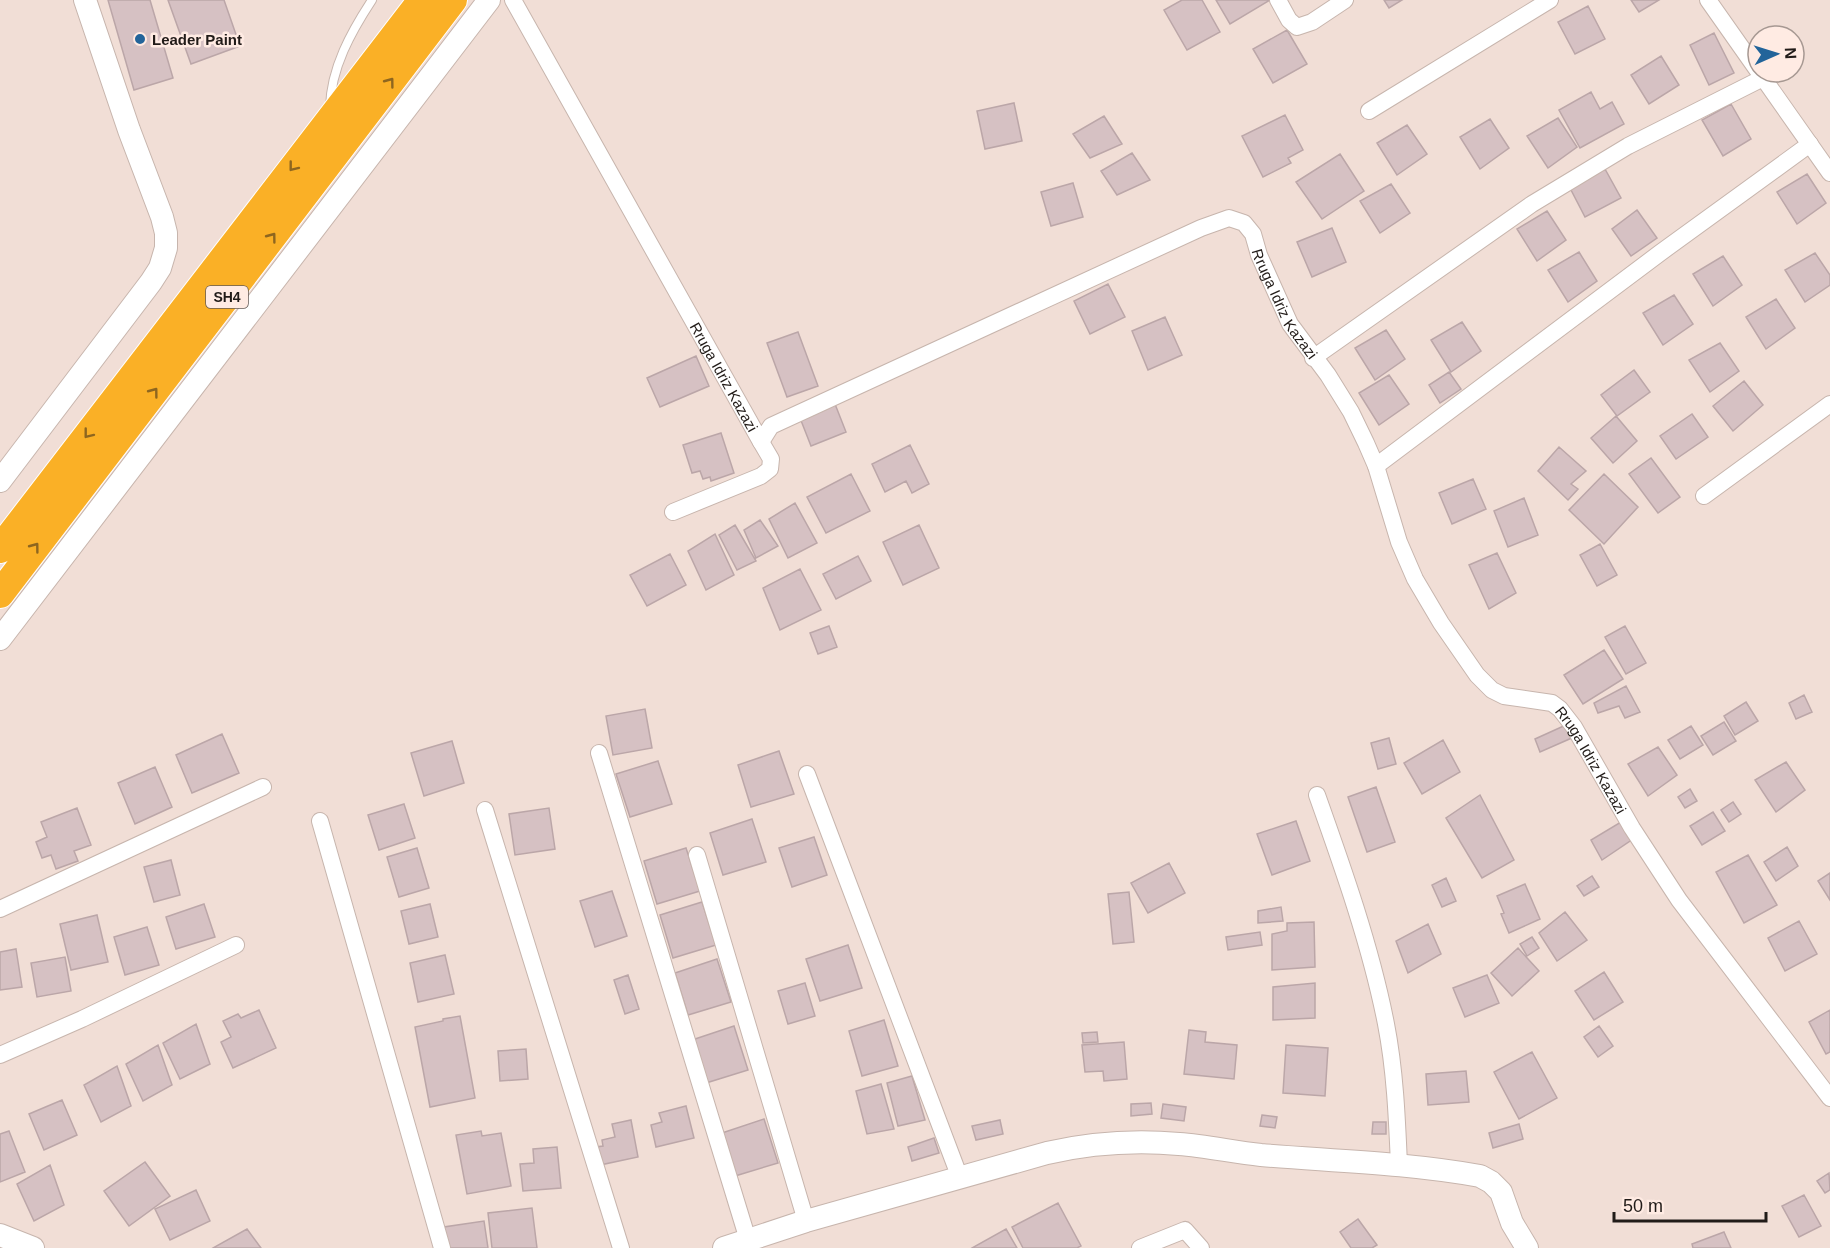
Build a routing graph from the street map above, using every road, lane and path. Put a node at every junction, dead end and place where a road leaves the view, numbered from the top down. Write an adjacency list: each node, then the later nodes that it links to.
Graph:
1 (85, 0): 22 (street)
2 (372, 0): 15 (lane)
3 (422, 0): 15 (highway, SH4)
4 (453, 0): 26 (highway, SH4, one-way to 4)
5 (489, 0): 27 (street)
6 (513, 0): 20 (street, Rruga Idriz Kazazi)
7 (1278, 0): 8 (street)
8 (1345, 0)
9 (1550, 0): 14 (street)
10 (1708, 0): 11 (street)
11 (1746, 54)
12 (1746, 82): 18 (street)
13 (1767, 84): 16 (street)
14 (1370, 111)
15 (329, 121): 25 (highway, SH4, one-way to 25)
16 (1810, 144): 17 (street); 21 (street)
17 (1830, 173)
18 (1313, 357): 20 (street, Rruga Idriz Kazazi); 21 (street, Rruga Idriz Kazazi)
19 (1830, 404): 23 (street)
20 (762, 442): 24 (street)
21 (1376, 466): 38 (street, Rruga Idriz Kazazi)
22 (0, 481)
23 (1704, 496)
24 (673, 512)
25 (0, 549)
26 (0, 594)
27 (0, 639)
28 (599, 753): 43 (street)
29 (807, 774): 40 (street)
30 (263, 787): 35 (street)
31 (1317, 795): 39 (street)
32 (485, 810): 46 (street)
33 (320, 821): 45 (street)
34 (697, 855): 41 (street)
35 (0, 909)
36 (236, 945): 37 (street)
37 (0, 1055)
38 (1830, 1098)
39 (1399, 1166): 40 (street); 50 (street)
40 (960, 1178): 41 (street)
41 (806, 1221): 43 (street)
42 (0, 1235): 44 (street)
43 (748, 1240): 47 (street)
44 (33, 1248)
45 (441, 1248)
46 (621, 1248)
47 (724, 1248)
48 (1140, 1248): 49 (street)
49 (1201, 1248)
50 (1527, 1248)

